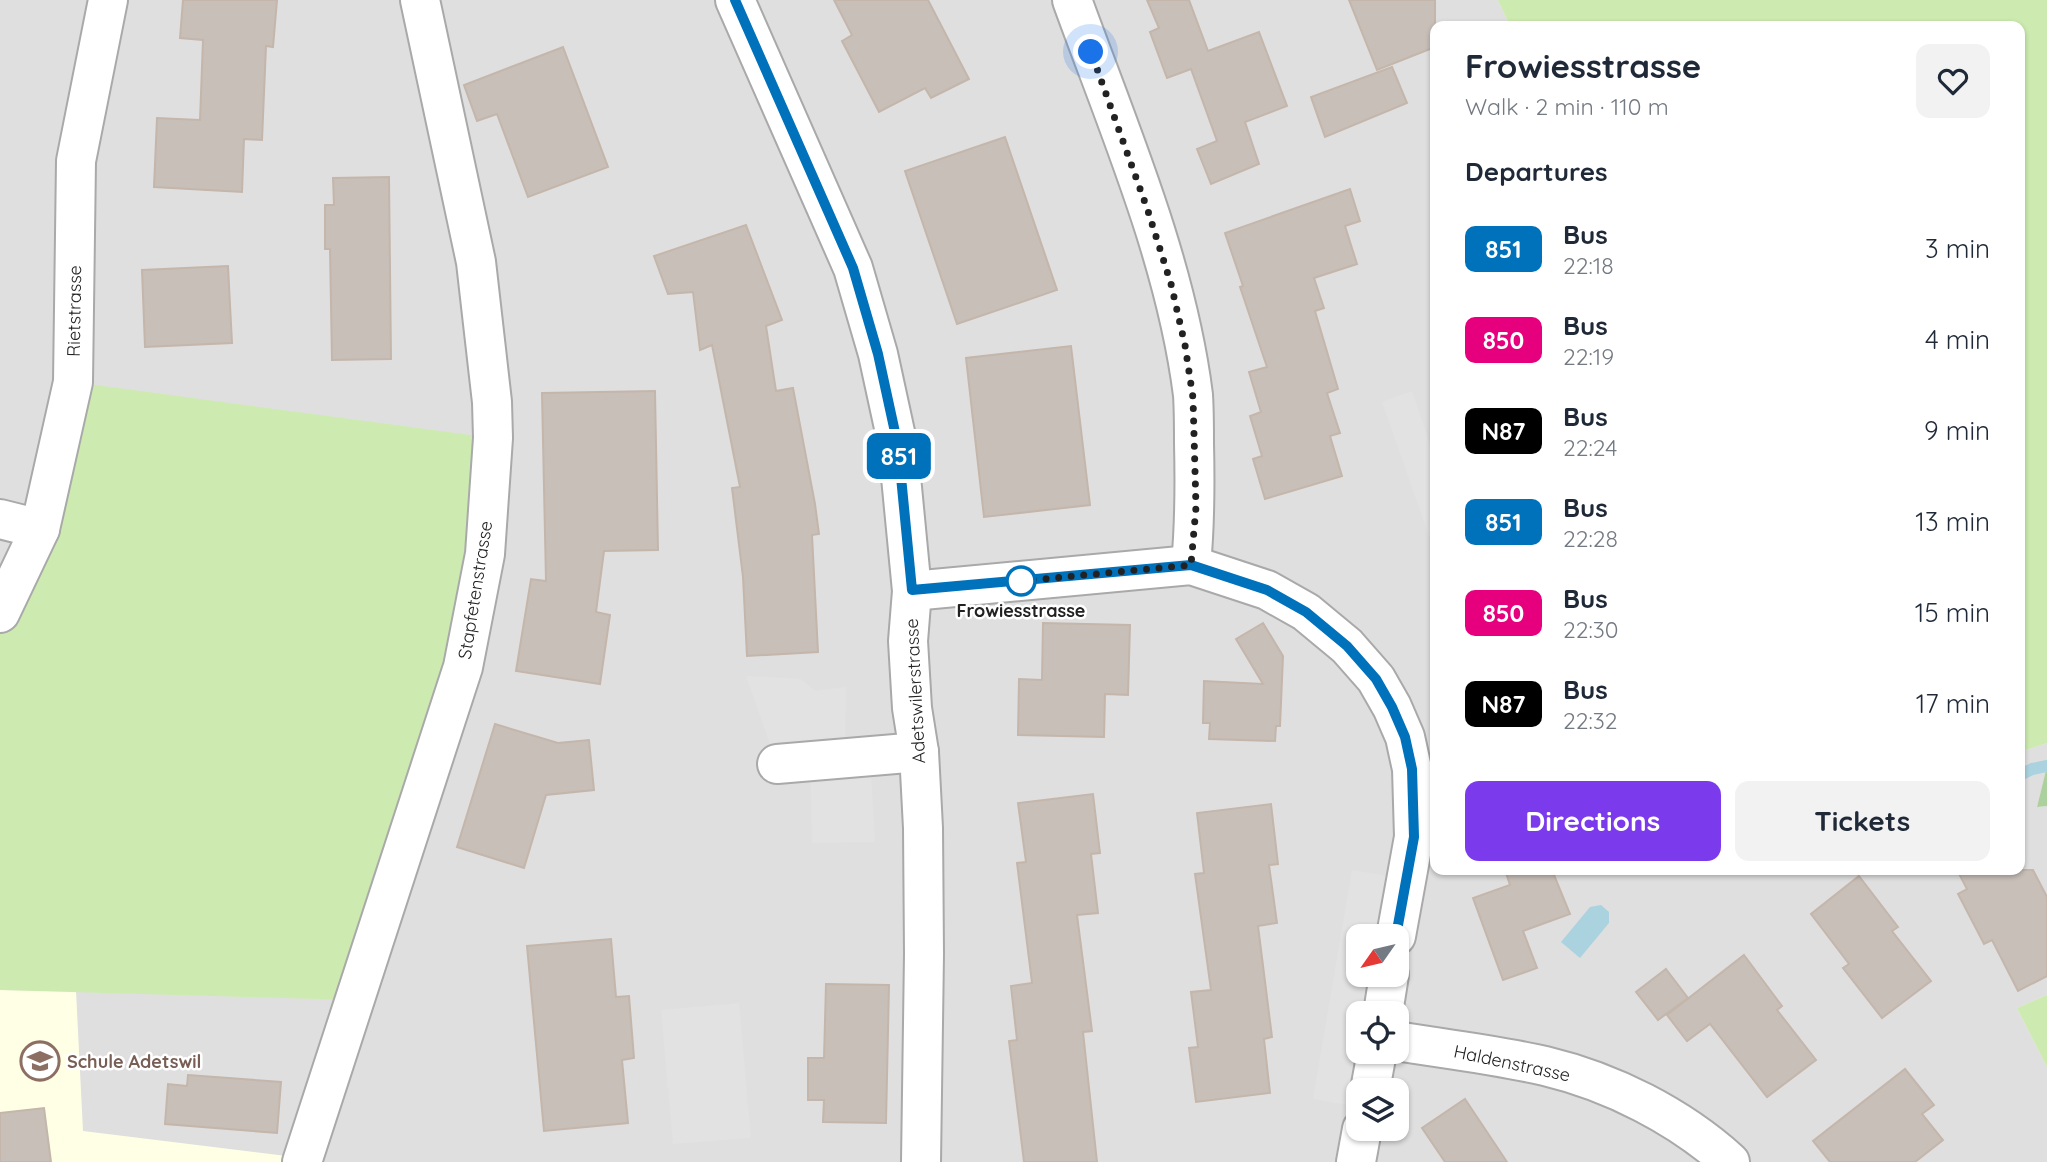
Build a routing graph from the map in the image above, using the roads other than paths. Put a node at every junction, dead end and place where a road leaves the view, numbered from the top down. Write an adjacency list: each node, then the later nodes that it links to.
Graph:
1 (108, 0): 6 (street, Rietstrasse)
2 (420, 0): 15 (street, Stapfetenstrasse)
3 (735, 0): 8 (street, Adetswilerstrasse)
4 (1072, 0): 7 (street)
5 (0, 519): 6 (street)
6 (40, 529): 9 (street, Rietstrasse)
7 (1191, 565): 8 (street); 12 (street)
8 (912, 590): 10 (street, Adetswilerstrasse)
9 (0, 613)
10 (919, 752): 11 (street); 16 (street, Adetswilerstrasse)
11 (777, 764)
12 (1398, 924)
13 (1409, 1043): 18 (street, Haldenstrasse)
14 (1360, 1141): 17 (street)
15 (302, 1162)
16 (921, 1162)
17 (1356, 1162)
18 (1730, 1162)

